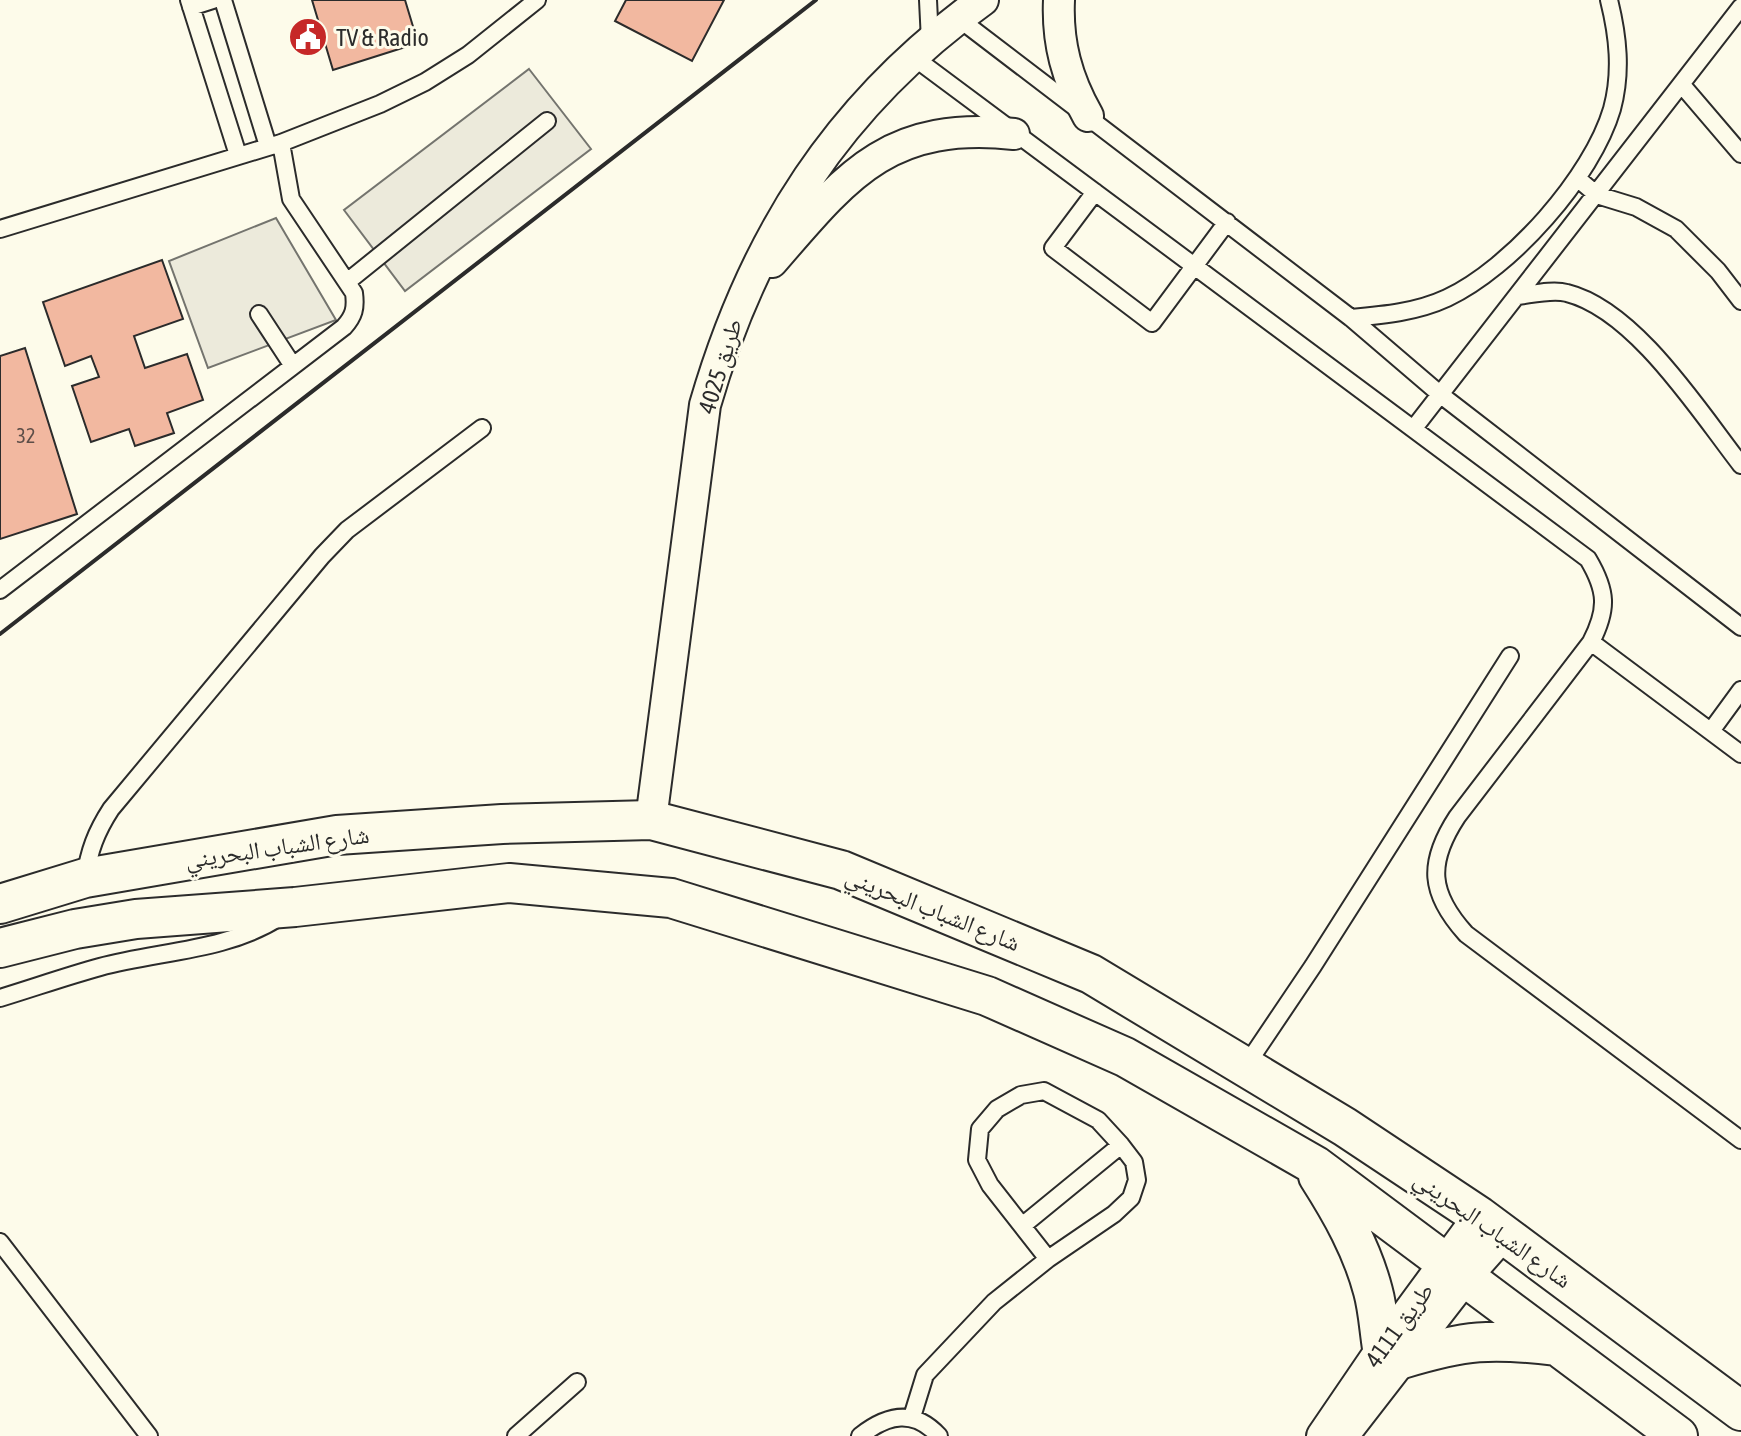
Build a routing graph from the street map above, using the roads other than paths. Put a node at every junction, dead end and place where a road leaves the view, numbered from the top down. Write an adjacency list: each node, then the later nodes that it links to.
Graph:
1 (213, 0): 8 (lane)
2 (223, 0): 16 (lane)
3 (537, 0): 16 (lane)
4 (928, 0): 11 (lane)
5 (983, 0): 10 (street, طريق 4025)
6 (1059, 0): 13 (street)
7 (1609, 0): 19 (lane)
8 (190, 3): 18 (lane)
9 (1741, 7): 12 (lane)
10 (958, 18): 11 (street, طريق 4025); 13 (lane)
11 (921, 48): 15 (lane); 27 (street, طريق 4025)
12 (1682, 85): 17 (lane); 21 (lane)
13 (1088, 116): 22 (lane)
14 (547, 121): 25 (lane)
15 (1014, 134): 20 (lane); 27 (street)
16 (274, 144): 18 (lane); 25 (lane)
17 (1741, 154)
18 (238, 155): 23 (lane)
19 (1577, 178): 21 (lane); 30 (lane)
20 (1095, 192): 24 (lane); 24 (lane)
21 (1597, 195): 26 (lane); 28 (lane)
22 (1227, 222): 24 (lane); 30 (lane)
23 (0, 229)
24 (1194, 266): 34 (lane)
25 (347, 282): 31 (lane)
26 (1518, 296): 32 (lane); 35 (lane)
27 (742, 297): 43 (street, طريق 4025)
28 (1741, 301)
29 (259, 314): 31 (lane)
30 (1351, 318): 32 (lane)
31 (293, 366): 36 (lane)
32 (1441, 395): 34 (lane); 37 (lane)
33 (482, 428): 44 (lane)
34 (1414, 428): 38 (lane)
35 (1741, 465)
36 (0, 590)
37 (1741, 627)
38 (1591, 642): 41 (lane); 50 (lane)
39 (1510, 656): 49 (lane)
40 (1741, 690): 41 (lane)
41 (1711, 731): 42 (lane)
42 (1741, 754)
43 (651, 820): 44 (street, شارع الشباب البحريني); 49 (street, شارع الشباب البحريني)
44 (85, 878): 45 (street, شارع الشباب البحريني)
45 (0, 904)
46 (295, 907): 47 (street); 48 (lane); 52 (street)
47 (0, 948)
48 (0, 998)
49 (1245, 1067): 53 (street, شارع الشباب البحريني)
50 (1741, 1140)
51 (1121, 1145): 54 (lane); 54 (lane); 56 (lane)
52 (1307, 1161): 57 (street); 59 (street)
53 (1491, 1225): 57 (street, طريق 4111); 61 (street, شارع الشباب البحريني)
54 (1022, 1226): 56 (lane)
55 (0, 1242): 63 (lane)
56 (1048, 1259): 62 (lane)
57 (1456, 1269): 58 (street); 59 (street, طريق 4111)
58 (1556, 1346): 59 (street); 69 (street)
59 (1392, 1354): 67 (street, طريق 4111); 68 (street, طريق 4111)
60 (577, 1382): 64 (lane)
61 (1741, 1411)
62 (912, 1417): 65 (lane); 66 (lane)
63 (149, 1436)
64 (516, 1436)
65 (860, 1436)
66 (939, 1436)
67 (1322, 1436)
68 (1343, 1436)
69 (1678, 1436)

